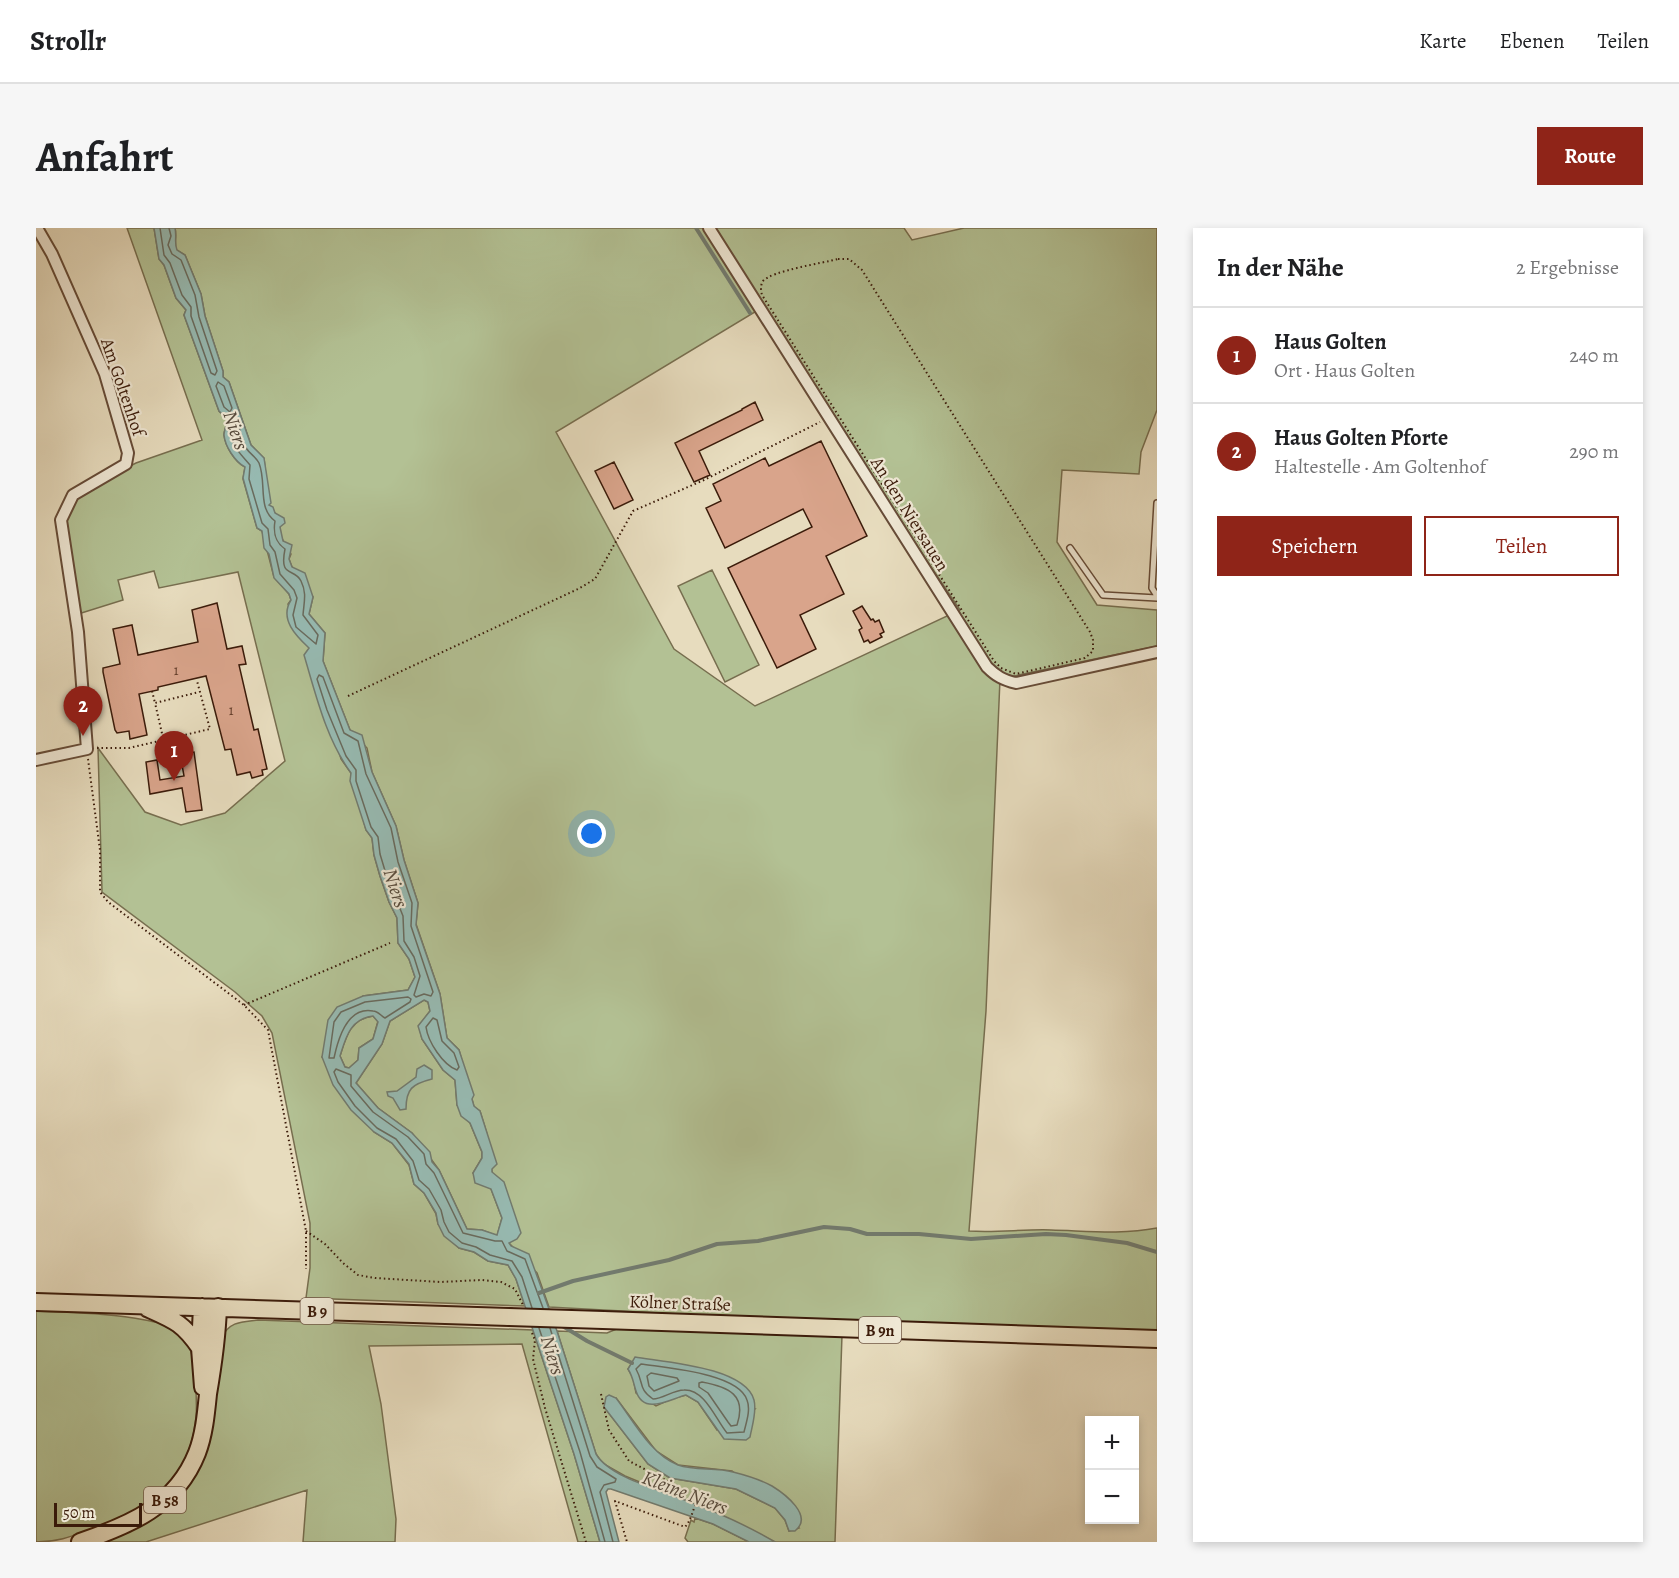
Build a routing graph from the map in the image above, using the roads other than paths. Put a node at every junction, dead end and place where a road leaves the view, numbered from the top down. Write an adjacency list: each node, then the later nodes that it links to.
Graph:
1 (37, 228): 7 (street, Am Goltenhof)
2 (709, 228): 6 (street, An den Niersauen)
3 (1157, 504): 5 (lane)
4 (1070, 549): 5 (lane)
5 (1157, 597)
6 (1157, 652)
7 (36, 760)
8 (36, 1302): 9 (main road, B 9)
9 (141, 1305): 10 (main road, B 9); 13 (main road)
10 (210, 1307): 11 (main road, Kölner Straße / B 9, bridge); 13 (main road, B 58); 14 (main road, B 58)
11 (603, 1320): 12 (main road, Kölner Straße / B 9n)
12 (1157, 1339)
13 (200, 1348): 14 (main road, B 58)
14 (205, 1416): 15 (main road, B 58)
15 (80, 1542)

